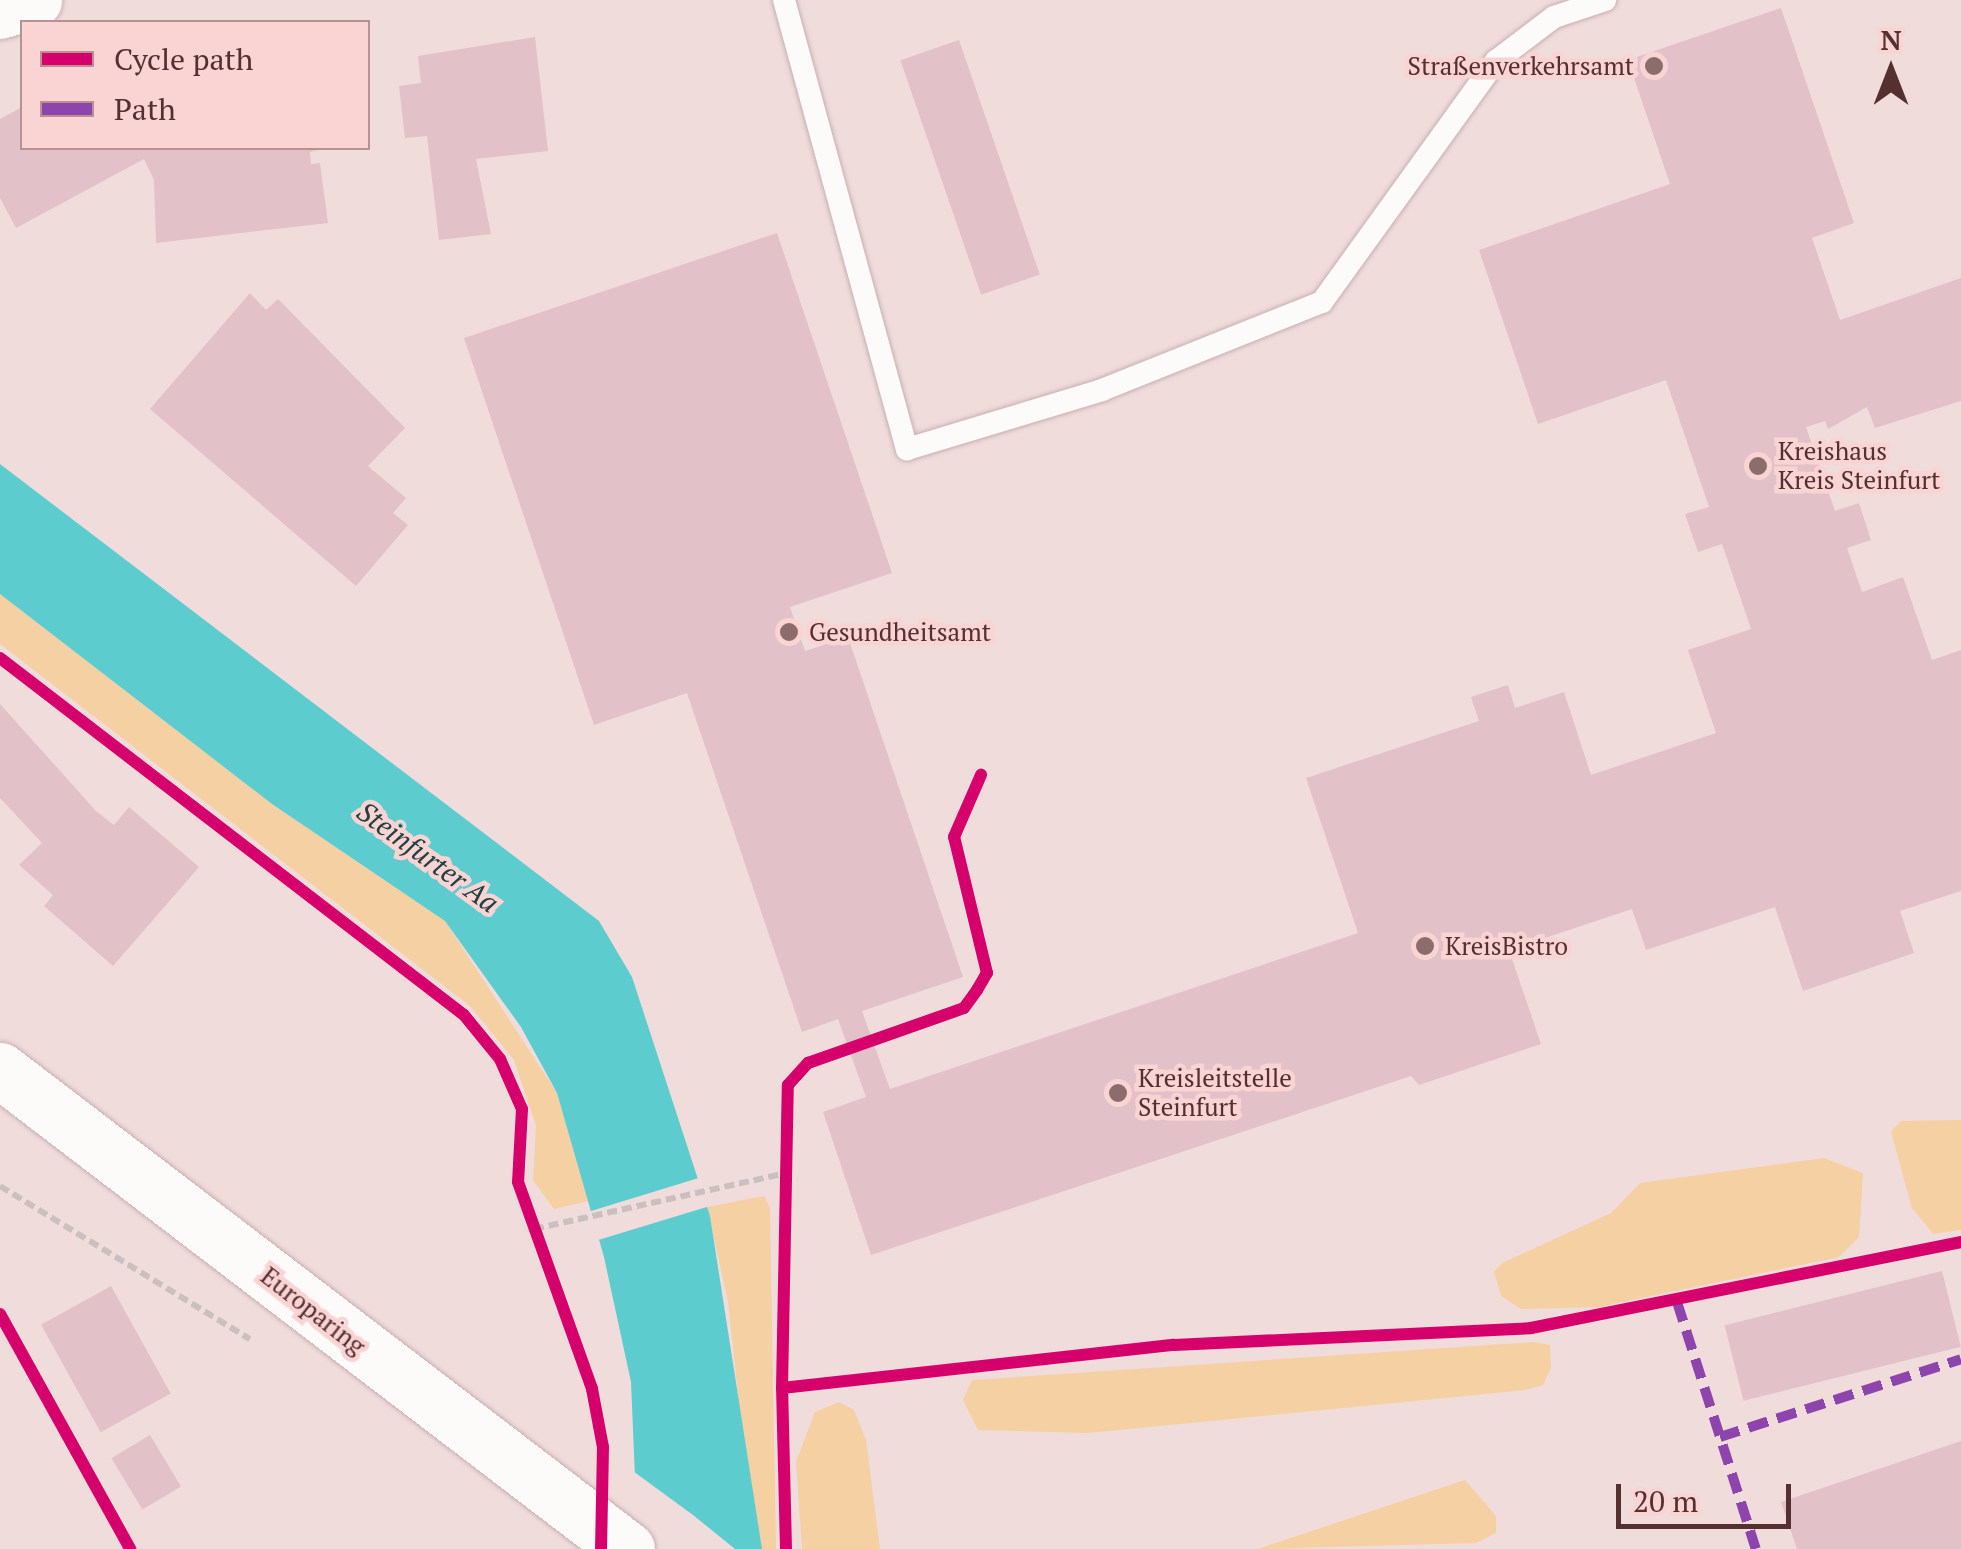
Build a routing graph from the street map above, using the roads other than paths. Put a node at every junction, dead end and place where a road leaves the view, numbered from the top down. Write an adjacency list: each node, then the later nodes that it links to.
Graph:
1 (34, 0): 4 (main road)
2 (784, 0): 3 (lane)
3 (1605, 0)
4 (0, 11)
5 (0, 1070): 6 (main road, Europaring)
6 (627, 1549)

